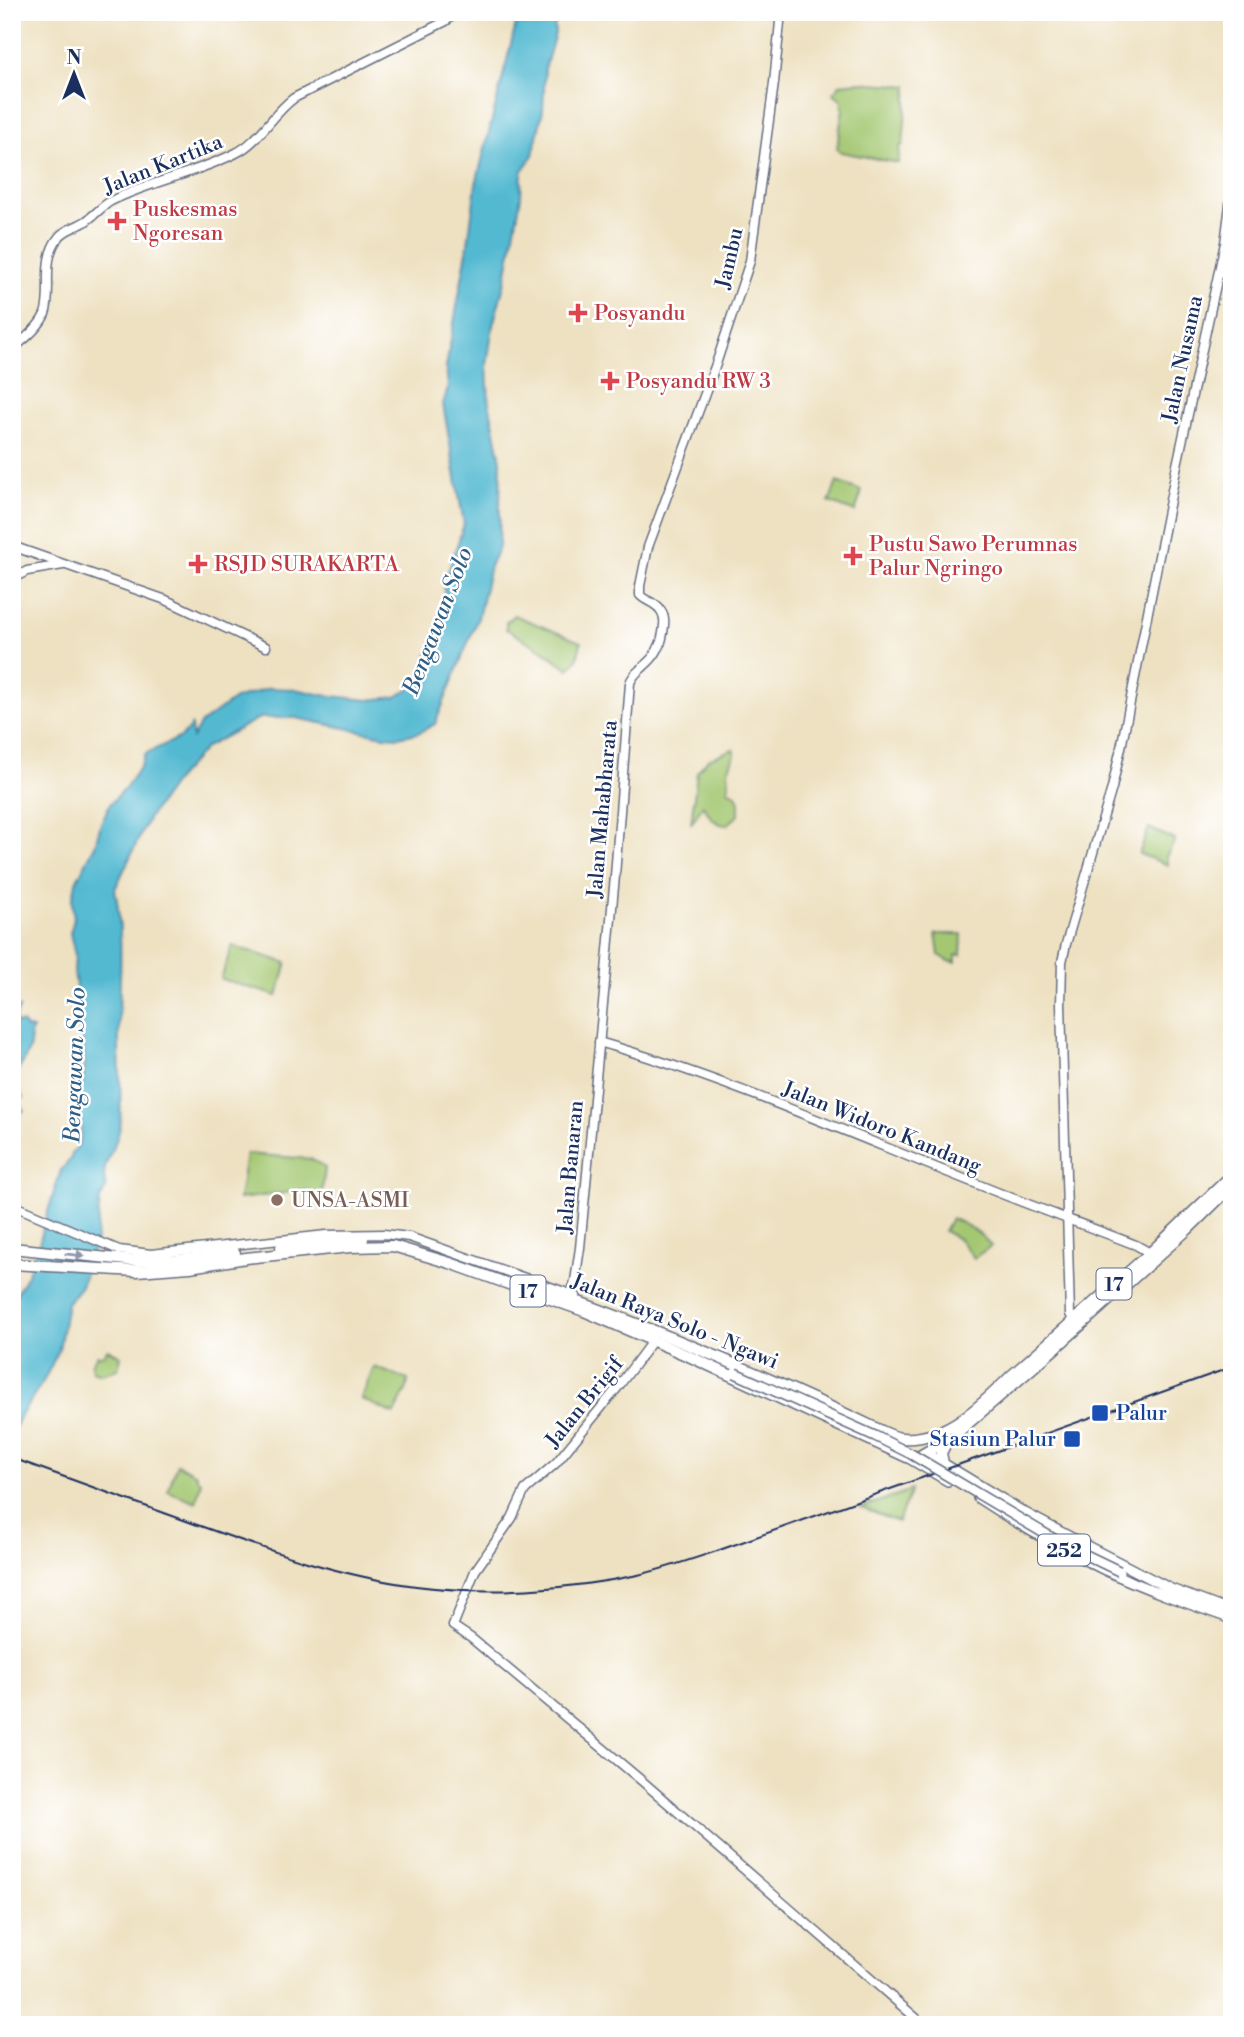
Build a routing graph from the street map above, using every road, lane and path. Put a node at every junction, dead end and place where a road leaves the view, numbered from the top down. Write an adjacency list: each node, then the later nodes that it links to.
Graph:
1 (457, 12): 4 (street, Jalan Kartika)
2 (781, 12): 8 (street, Jambu)
3 (1232, 190): 14 (street, Jalan Nusama)
4 (12, 349)
5 (12, 545): 6 (street)
6 (63, 565): 7 (street); 9 (street)
7 (12, 579)
8 (644, 600): 10 (street, Jalan Mahabharata)
9 (266, 647)
10 (599, 1042): 14 (street, Jalan Widoro Kandang); 20 (street, Jalan Banaran)
11 (1232, 1175): 16 (highway, Jalan Raya Solo - Ngawi / 17)
12 (1232, 1186): 26 (highway, 17)
13 (12, 1205): 17 (street)
14 (1068, 1218): 16 (street, Jalan Widoro Kandang); 21 (street, Jalan Nusama)
15 (12, 1248): 19 (highway, 17, one-way to 19)
16 (1150, 1253): 21 (highway, Jalan Raya Solo - Ngawi / 17)
17 (187, 1255): 19 (highway, Jalan Raya Solo - Ngawi / 17); 20 (highway, Jalan Raya Solo - Ngawi / 17)
18 (12, 1264): 19 (highway, 17)
19 (137, 1266): 22 (highway, Jalan Raya Solo - Ngawi / 17)
20 (574, 1297): 23 (highway, Jalan Raya Solo - Ngawi / 17)
21 (1073, 1320): 27 (highway, Jalan Raya Solo - Ngawi / 17)
22 (653, 1340): 23 (highway, Jalan Raya Solo - Ngawi / 17); 38 (street, Jalan Brigif)
23 (695, 1353): 24 (main road, 17); 25 (highway, Jalan Raya Solo - Ngawi / 17); 28 (highway, Jalan Raya Solo - Ngawi / 17)
24 (736, 1371): 35 (main road, 252, bridge)
25 (886, 1433): 27 (highway, Jalan Raya Solo - Ngawi / 17); 28 (highway)
26 (951, 1437): 30 (highway, 17); 32 (highway)
27 (902, 1438): 29 (highway); 30 (highway)
28 (880, 1444): 29 (highway, Jalan Raya Solo - Ngawi / 17)
29 (894, 1451): 31 (highway, Jalan Raya Solo - Ngawi / 17)
30 (926, 1453): 31 (highway, 17); 32 (main road, 252)
31 (907, 1457): 34 (main road, 252)
32 (943, 1464): 33 (main road, 252)
33 (978, 1484): 34 (main road); 35 (main road, 252)
34 (971, 1494): 35 (main road, 252)
35 (1165, 1590): 36 (main road, 252); 37 (main road, 252)
36 (1232, 1612)
37 (1232, 1619)
38 (924, 2025)

